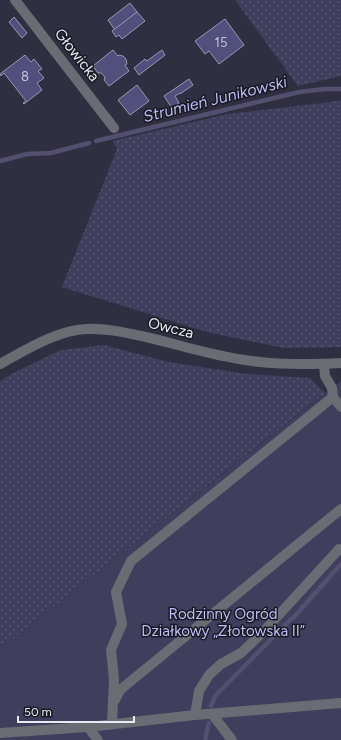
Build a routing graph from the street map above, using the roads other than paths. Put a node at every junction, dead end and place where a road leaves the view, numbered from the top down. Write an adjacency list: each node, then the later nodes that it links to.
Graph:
1 (15, 0): 2 (street, Głowicka)
2 (114, 128)
3 (341, 363): 5 (street, Owcza)
4 (0, 364): 5 (street, Owcza)
5 (324, 364): 6 (street)
6 (332, 392): 7 (street); 10 (street)
7 (341, 407)
8 (341, 509): 10 (street)
9 (339, 549): 13 (street)
10 (113, 704): 14 (street)
11 (340, 704): 12 (street)
12 (212, 714): 13 (street); 18 (street)
13 (195, 715): 14 (street)
14 (112, 724): 15 (street)
15 (88, 727): 16 (street); 17 (street)
16 (0, 733)
17 (98, 740)
18 (232, 740)

